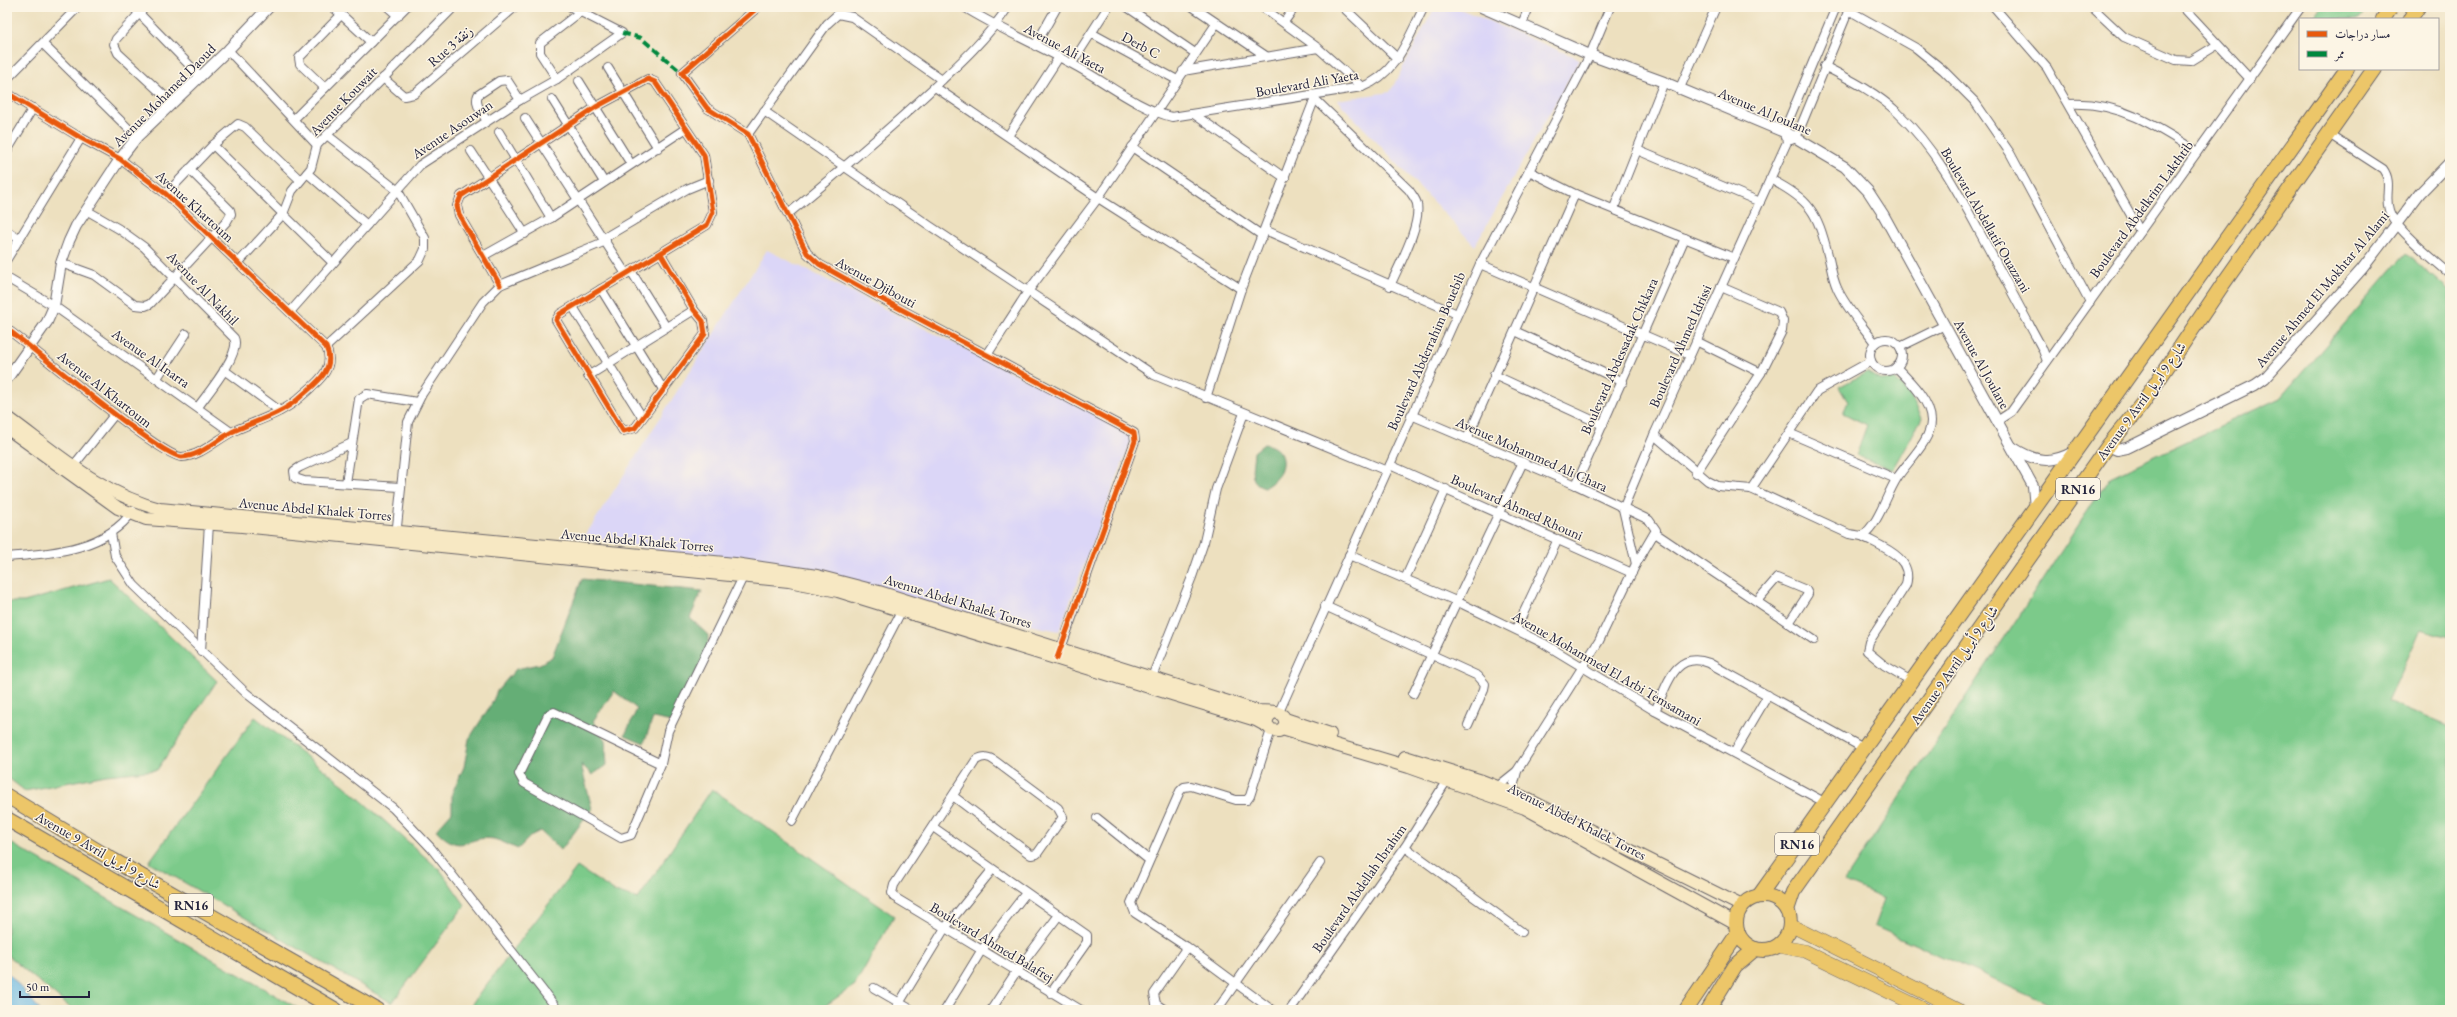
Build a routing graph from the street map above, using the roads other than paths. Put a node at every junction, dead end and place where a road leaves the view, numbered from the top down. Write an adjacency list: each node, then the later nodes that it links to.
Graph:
1 (333, 7): 34 (street)
2 (388, 7): 35 (street)
3 (406, 7): 35 (street)
4 (454, 7): 61 (street, Avenue Kouwait)
5 (515, 7): 61 (street, Rue 3 زنقة)
6 (571, 7): 33 (street)
7 (758, 7): 92 (street)
8 (964, 7): 41 (street, Avenue Ali Yaeta)
9 (1008, 7): 41 (street)
10 (1057, 7): 46 (street)
11 (1108, 7): 42 (street)
12 (1127, 7): 49 (street)
13 (1193, 7): 39 (street)
14 (1262, 7): 38 (street)
15 (1295, 7): 38 (street)
16 (1343, 7): 53 (street)
17 (1424, 7): 53 (street, Boulevard Ali Yaeta)
18 (1481, 7): 40 (street, Avenue Al Joulane)
19 (1529, 7): 40 (street)
20 (1610, 7): 50 (street, Boulevard Abderrahim Bouebib)
21 (1716, 7): 72 (street)
22 (1836, 7): 90 (street)
23 (1994, 7): 79 (street)
24 (2092, 7): 45 (street)
25 (2184, 7): 45 (street)
26 (2301, 7): 64 (street, Boulevard Abdelkrim Lakthtib)
27 (2391, 7): 36 (highway)
28 (2418, 7): 37 (highway)
29 (1847, 8): 55 (street, Boulevard Ahmed Idrissi); 162 (street)
30 (74, 9): 44 (street)
31 (139, 9): 60 (street); 78 (street)
32 (264, 9): 48 (street, Avenue Mohamed Daoud)
33 (580, 12): 63 (street); 63 (street, Avenue Asouwan)
34 (341, 15): 43 (street); 71 (street)
35 (398, 16): 43 (street)
36 (2384, 18)
37 (2411, 18)
38 (1284, 22): 47 (street)
39 (1216, 24): 49 (street); 51 (street)
40 (1522, 24): 50 (street, Avenue Al Joulane)
41 (995, 27): 46 (street, Avenue Ali Yaeta); 65 (street)
42 (1093, 34): 54 (street); 66 (street, Derb C)
43 (371, 42): 71 (street)
44 (43, 44): 62 (street); 97 (street)
45 (2217, 45): 64 (street)
46 (1036, 46): 52 (street, Avenue Ali Yaeta)
47 (1318, 48): 51 (street); 70 (street)
48 (228, 50): 60 (street, Avenue Mohamed Daoud); 86 (street)
49 (1195, 53): 59 (street)
50 (1590, 55): 68 (street, Avenue Al Joulane); 114 (street, Boulevard Abderrahim Bouebib)
51 (1266, 56): 59 (street)
52 (1059, 57): 54 (street, Avenue Ali Yaeta); 95 (street)
53 (1398, 59): 70 (street, Boulevard Ali Yaeta)
54 (1072, 63): 83 (street, Avenue Ali Yaeta)
55 (1824, 66): 98 (street, Boulevard Ahmed Idrissi); 183 (street, Boulevard Abdellatif Ouazzani)
56 (608, 68): 73 (street)
57 (2346, 70): 213 (highway, Avenue 9 Avril شارع 9 أبريل / RN16)
58 (2373, 70): 93 (highway, Avenue 9 Avril شارع 9 أبريل / RN16)
59 (1183, 71): 66 (street)
60 (200, 76): 78 (street, Avenue Mohamed Daoud)
61 (383, 78): 94 (street, Avenue Kouwait)
62 (7, 79)
63 (557, 79): 77 (street, Avenue Asouwan)
64 (2250, 79): 107 (street, Boulevard Abdelkrim Lakthtib)
65 (942, 80): 69 (street); 82 (street)
66 (1178, 80): 83 (street)
67 (579, 81): 80 (street)
68 (1664, 82): 72 (street, Avenue Al Joulane); 104 (street)
69 (935, 87): 95 (street); 112 (street)
70 (1362, 87): 75 (street, Boulevard Ali Yaeta)
71 (325, 88): 86 (street)
72 (1679, 90): 90 (street, Avenue Al Joulane)
73 (623, 92): 80 (street); 89 (street); 103 (street)
74 (7, 93): 81 (street, Avenue Khartoum)
75 (1315, 97): 84 (street, Boulevard Ali Yaeta); 117 (street); 156 (street)
76 (552, 99): 88 (street)
77 (520, 100): 87 (street, Avenue Asouwan); 87 (street)
78 (172, 103): 97 (street, Avenue Mohamed Daoud)
79 (2069, 104): 107 (street); 136 (street)
80 (596, 107): 88 (street); 111 (street)
81 (33, 108): 96 (street, Avenue Khartoum); 105 (street)
82 (764, 111): 92 (street); 112 (street, Boulevard Ahmed Rhouni)
83 (1155, 113): 84 (street, Boulevard Ali Yaeta); 102 (street)
84 (1195, 115): 117 (street)
85 (525, 118): 99 (street)
86 (294, 119): 101 (street)
87 (487, 121): 122 (street, Avenue Asouwan)
88 (569, 125): 99 (street); 121 (street)
89 (686, 130): 103 (street); 120 (street)
90 (1784, 131): 98 (street, Avenue Al Joulane)
91 (499, 132): 109 (street)
92 (748, 134): 131 (street, Avenue Djibouti)
93 (2329, 134): 133 (street); 212 (highway, Avenue 9 Avril شارع 9 أبريل / RN16)
94 (327, 135): 101 (street, Avenue Kouwait); 122 (street)
95 (1008, 136): 126 (street)
96 (81, 138): 108 (street, Avenue Khartoum); 141 (street)
97 (137, 138): 108 (street, Avenue Mohamed Daoud)
98 (1792, 140): 118 (street, Boulevard Ahmed Idrissi); 168 (street, Avenue Al Joulane)
99 (542, 143): 109 (street); 125 (street)
100 (213, 145): 113 (street); 119 (street); 130 (street)
101 (317, 145): 115 (street, Avenue Kouwait)
102 (1132, 147): 126 (street); 137 (street)
103 (658, 148): 111 (street)
104 (1637, 150): 127 (street); 128 (street)
105 (7, 151)
106 (471, 151): 116 (street)
107 (2197, 152): 136 (street, Boulevard Abdelkrim Lakthtib)
108 (120, 159): 123 (street, Avenue Khartoum); 129 (street, Avenue Mohamed Daoud)
109 (515, 160): 116 (street); 132 (street)
110 (2450, 162): 133 (street, Avenue Ahmed El Mokhtar Al Alami)
111 (631, 164): 121 (street)
112 (846, 166): 131 (street); 161 (street, Boulevard Ahmed Rhouni)
113 (189, 169): 123 (street); 139 (street)
114 (1529, 171): 124 (street); 150 (street, Boulevard Abderrahim Bouebib)
115 (307, 173): 119 (street, Avenue Kouwait); 134 (street)
116 (487, 178): 138 (street); 144 (street)
117 (1285, 178): 137 (street)
118 (1770, 179): 127 (street, Boulevard Ahmed Idrissi); 175 (street)
119 (300, 180): 130 (street, Avenue Kouwait)
120 (709, 180): 142 (street); 143 (street)
121 (604, 182): 125 (street)
122 (398, 191): 134 (street, Avenue Asouwan); 178 (street)
123 (166, 194): 139 (street, Avenue Khartoum)
124 (1576, 194): 128 (street); 157 (street)
125 (577, 198): 132 (street); 142 (street)
126 (1098, 198): 160 (street); 161 (street)
127 (1760, 202): 145 (street, Boulevard Ahmed Idrissi)
128 (1614, 208): 140 (street)
129 (86, 210): 148 (street, Avenue Mohamed Daoud); 153 (street, Avenue Al Nakhil)
130 (283, 214): 147 (street, Avenue Kouwait); 149 (street)
131 (788, 214): 180 (street, Avenue Djibouti)
132 (551, 218): 138 (street)
133 (2396, 224): 152 (street); 212 (street, Avenue Ahmed El Mokhtar Al Alami)
134 (367, 225): 149 (street, Avenue Asouwan)
135 (7, 231): 141 (street)
136 (2140, 231): 162 (street, Boulevard Abdelkrim Lakthtib)
137 (1264, 233): 156 (street); 160 (street)
138 (525, 234): 144 (street)
139 (212, 238): 147 (street, Avenue Khartoum); 153 (street)
140 (1685, 238): 145 (street); 173 (street, Boulevard Abdessadak Chkkara)
141 (19, 239): 146 (street)
142 (605, 240): 151 (street); 155 (street)
143 (661, 254): 151 (street); 165 (street)
144 (485, 256): 155 (street)
145 (1734, 258): 158 (street, Boulevard Ahmed Idrissi)
146 (7, 259)
147 (239, 262): 166 (street, Avenue Khartoum)
148 (61, 263): 153 (street); 163 (street, Avenue Mohamed Daoud)
149 (334, 263): 166 (street, Avenue Asouwan)
150 (1480, 264): 157 (street); 167 (street, Boulevard Abderrahim Bouebib)
151 (629, 272): 159 (street); 169 (street)
152 (2450, 274)
153 (175, 277): 186 (street, Avenue Al Nakhil)
154 (7, 278): 163 (street, Avenue Al Inarra)
155 (500, 285): 195 (street)
156 (1390, 286): 167 (street)
157 (1534, 287): 171 (street); 173 (street)
158 (1721, 287): 174 (street, Boulevard Ahmed Idrissi); 187 (street)
159 (601, 289): 164 (street); 177 (street)
160 (1242, 289): 194 (street)
161 (1029, 290): 180 (street); 194 (street, Boulevard Ahmed Rhouni)
162 (2090, 302): 183 (street, Boulevard Abdelkrim Lakthtib)
163 (54, 306): 176 (street, Avenue Mohamed Daoud); 190 (street, Avenue Al Inarra)
164 (573, 307): 184 (street); 189 (street)
165 (694, 310): 169 (street); 193 (street)
166 (290, 312): 178 (street, Avenue Khartoum)
167 (1457, 314): 200 (street, Boulevard Abderrahim Bouebib)
168 (1944, 325): 179 (street); 203 (street, Avenue Al Joulane)
169 (666, 327): 177 (street)
170 (7, 329): 176 (street, Avenue Al Khartoum)
171 (1515, 331): 188 (street); 192 (street)
172 (186, 334): 190 (street)
173 (1642, 334): 181 (street); 192 (street, Boulevard Abdessadak Chkkara)
174 (1696, 341): 181 (street, Boulevard Ahmed Idrissi); 187 (street)
175 (1875, 343): 179 (street); 182 (street)
176 (31, 346): 191 (street, Avenue Mohamed Daoud); 199 (street, Avenue Al Khartoum)
177 (636, 346): 184 (street); 193 (street)
178 (326, 347): 197 (street)
179 (1900, 347): 185 (street)
180 (987, 355): 249 (street, Avenue Djibouti)
181 (1690, 355): 208 (street, Boulevard Ahmed Idrissi)
182 (1871, 361): 185 (street); 207 (street)
183 (2047, 361): 203 (street, Boulevard Abdelkrim Lakthtib)
184 (608, 364): 189 (street); 202 (street)
185 (1896, 367): 218 (street)
186 (224, 370): 196 (street, Avenue Al Nakhil); 197 (street)
187 (1761, 372): 217 (street)
188 (1494, 375): 204 (street); 209 (street)
189 (588, 376): 202 (street)
190 (157, 378): 196 (street, Avenue Al Inarra)
191 (7, 380)
192 (1623, 382): 204 (street, Boulevard Abdessadak Chkkara)
193 (664, 391): 202 (street)
194 (1206, 398): 198 (street, Boulevard Ahmed Rhouni)
195 (417, 402): 210 (street); 221 (street)
196 (198, 407): 206 (street, Avenue Al Inarra)
197 (280, 411): 206 (street)
198 (1244, 413): 216 (street, Boulevard Ahmed Rhouni); 252 (street)
199 (115, 414): 206 (street, Avenue Al Khartoum); 215 (street)
200 (1411, 415): 209 (street, Avenue Mohammed Ali Chara); 216 (street, Boulevard Abderrahim Bouebib)
201 (7, 417): 215 (main road, Avenue Abdel Khalek Torres)
202 (642, 418)
203 (1997, 421): 211 (street, Avenue Al Joulane)
204 (1603, 425): 220 (street, Boulevard Abdessadak Chkkara)
205 (8, 431): 228 (main road, Avenue Abdel Khalek Torres)
206 (231, 432)
207 (1789, 433): 218 (street); 223 (street)
208 (1654, 435): 217 (street); 225 (street, Boulevard Ahmed Idrissi)
209 (1467, 439): 214 (street, Avenue Mohammed Ali Chara)
210 (352, 443): 219 (street); 219 (street)
211 (2011, 446): 213 (street); 226 (street, Avenue Al Joulane)
212 (2108, 446): 280 (highway, Avenue 9 Avril شارع 9 أبريل / RN16)
213 (2078, 450): 226 (highway, Avenue 9 Avril شارع 9 أبريل / RN16)
214 (1523, 462): 220 (street, Avenue Mohammed Ali Chara); 227 (street)
215 (74, 465): 224 (main road, Avenue Abdel Khalek Torres)
216 (1389, 468): 222 (street, Boulevard Ahmed Rhouni); 235 (street, Boulevard Abderrahim Bouebib)
217 (1696, 473): 223 (street)
218 (1896, 479): 232 (street)
219 (346, 483): 221 (street)
220 (1576, 485): 225 (street, Avenue Mohammed Ali Chara)
221 (400, 487): 233 (street)
222 (1446, 489): 227 (street, Boulevard Ahmed Rhouni); 240 (street)
223 (1751, 489): 232 (street)
224 (138, 503): 228 (street); 233 (main road, Avenue Abdel Khalek Torres)
225 (1623, 509): 231 (street, Avenue Mohammed Ali Chara); 237 (street)
226 (2035, 510): 253 (highway, Avenue 9 Avril شارع 9 أبريل / RN16)
227 (1498, 513): 234 (street, Boulevard Ahmed Rhouni); 241 (street)
228 (131, 514): 229 (main road, Avenue Abdel Khalek Torres); 230 (street)
229 (209, 524): 233 (main road, Avenue Abdel Khalek Torres); 248 (street)
230 (111, 533): 236 (street); 248 (street)
231 (1655, 533): 237 (street); 242 (street)
232 (1862, 536): 253 (street)
233 (396, 537): 239 (main road, Avenue Abdel Khalek Torres); 249 (main road, Avenue Abdel Khalek Torres)
234 (1558, 539): 238 (street, Boulevard Ahmed Rhouni); 246 (street)
235 (1349, 555): 240 (street, Avenue Mohammed El Arbi Temsamani); 243 (street, Boulevard Abderrahim Bouebib)
236 (7, 557)
237 (1636, 564): 238 (street)
238 (1632, 573): 251 (street)
239 (744, 575): 244 (main road, Avenue Abdel Khalek Torres); 261 (street)
240 (1405, 580): 241 (street, Avenue Mohammed El Arbi Temsamani)
241 (1456, 601): 246 (street, Avenue Mohammed El Arbi Temsamani); 250 (street)
242 (1756, 601): 245 (street); 245 (street)
243 (1325, 606): 250 (street); 257 (street, Boulevard Abderrahim Bouebib)
244 (902, 610): 249 (main road, Avenue Abdel Khalek Torres); 271 (street)
245 (1789, 623): 247 (street)
246 (1516, 629): 251 (street, Avenue Mohammed El Arbi Temsamani)
247 (1814, 640)
248 (201, 651): 297 (street)
249 (1059, 653): 252 (main road, Avenue Abdel Khalek Torres); 257 (main road, Avenue Abdel Khalek Torres)
250 (1431, 654): 254 (street); 258 (street)
251 (1582, 667): 256 (street, Avenue Mohammed El Arbi Temsamani); 262 (street)
252 (1152, 678): 257 (main road, Avenue Abdel Khalek Torres)
253 (1913, 682): 259 (highway, Avenue 9 Avril شارع 9 أبريل / RN16)
254 (1413, 694)
255 (1768, 695): 256 (street); 259 (street); 260 (street)
256 (1655, 711): 260 (street, Avenue Mohammed El Arbi Temsamani)
257 (1276, 721): 263 (main road, Avenue Abdel Khalek Torres); 264 (main road, Avenue Abdel Khalek Torres); 274 (street, Boulevard Abderrahim Bouebib)
258 (1468, 725)
259 (1865, 749): 268 (highway, Avenue 9 Avril شارع 9 أبريل / RN16)
260 (1734, 753): 268 (street, Avenue Mohammed El Arbi Temsamani)
261 (661, 764): 261 (street)
262 (1517, 771): 264 (street); 265 (street)
263 (1447, 780): 273 (street, Boulevard Abdellah Ibrahim); 284 (main road, Avenue Abdel Khalek Torres)
264 (1497, 787): 265 (main road, Avenue Abdel Khalek Torres)
265 (1512, 792): 279 (main road, Avenue Abdel Khalek Torres)
266 (7, 796): 296 (highway, Avenue 9 Avril شارع 9 أبريل / RN16)
267 (953, 796): 267 (street); 272 (street)
268 (1826, 803): 278 (highway, Avenue 9 Avril شارع 9 أبريل / RN16)
269 (1097, 818): 274 (street)
270 (7, 820): 295 (highway, Avenue 9 Avril شارع 9 أبريل / RN16)
271 (792, 821)
272 (933, 827): 276 (street); 283 (street, Boulevard Ahmed Balafrej)
273 (1406, 847): 285 (street); 306 (street, Boulevard Abdellah Ibrahim)
274 (1149, 860): 287 (street)
275 (1320, 863): 291 (street)
276 (992, 870): 277 (street); 283 (street)
277 (1026, 893): 281 (street); 289 (street)
278 (1759, 896): 279 (highway, RN16); 280 (highway)
279 (1742, 906): 284 (highway)
280 (1787, 910): 282 (highway)
281 (1059, 915): 290 (street); 293 (street)
282 (1790, 925): 286 (highway); 310 (main road)
283 (945, 928): 289 (street, Boulevard Ahmed Balafrej); 294 (street)
284 (1737, 929): 288 (highway); 307 (highway)
285 (1522, 932)
286 (1778, 946): 288 (highway); 309 (main road)
287 (1187, 947): 291 (street); 303 (street)
288 (1755, 949): 308 (highway)
289 (981, 951): 290 (street, Boulevard Ahmed Balafrej); 300 (street)
290 (1016, 972): 293 (street, Boulevard Ahmed Balafrej); 301 (street)
291 (1236, 984): 304 (street); 305 (street)
292 (874, 988): 294 (street)
293 (1051, 993): 302 (street, Boulevard Ahmed Balafrej)
294 (899, 1002): 298 (street); 299 (street)
295 (336, 1010)
296 (377, 1010)
297 (558, 1010)
298 (895, 1010)
299 (912, 1010)
300 (945, 1010)
301 (991, 1010)
302 (1081, 1010)
303 (1165, 1010)
304 (1217, 1010)
305 (1272, 1010)
306 (1290, 1010)
307 (1686, 1010)
308 (1708, 1010)
309 (1926, 1010)
310 (1959, 1010)

